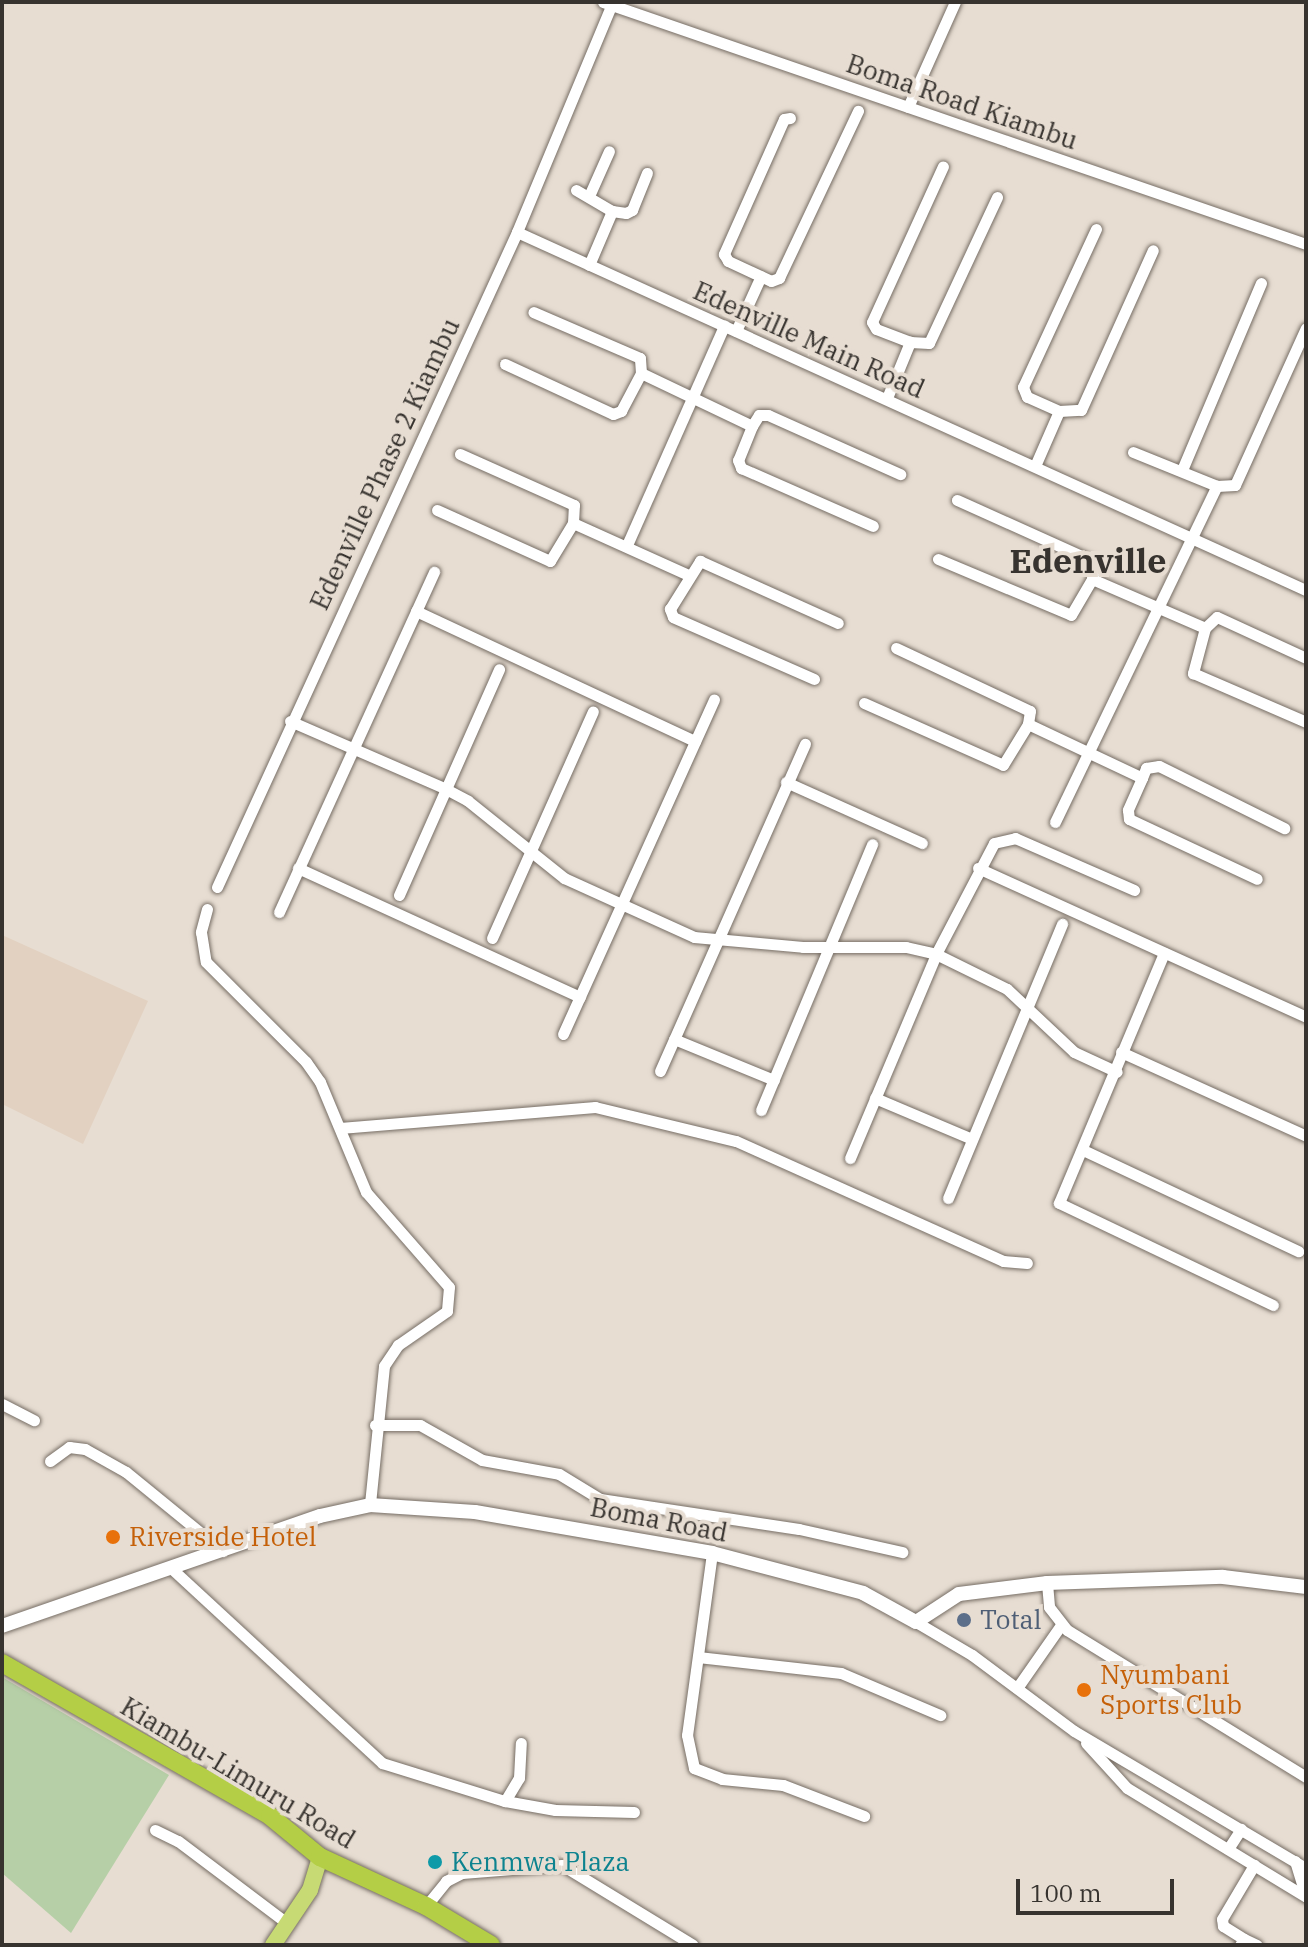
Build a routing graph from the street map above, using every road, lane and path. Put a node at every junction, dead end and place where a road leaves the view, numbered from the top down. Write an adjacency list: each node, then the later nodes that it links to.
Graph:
1 (955, 2): 3 (street)
2 (607, 4): 3 (street, Boma Road Kiambu); 14 (street)
3 (908, 107): 15 (street, Boma Road Kiambu)
4 (858, 111): 18 (street)
5 (790, 118): 18 (street)
6 (609, 151): 10 (street)
7 (943, 166): 23 (street)
8 (647, 173): 12 (street)
9 (576, 190): 10 (street)
10 (589, 196): 12 (street)
11 (997, 197): 23 (street)
12 (612, 211): 17 (street)
13 (1096, 229): 28 (street)
14 (517, 232): 17 (street, Edenville Main Road); 58 (street, Edenville Phase 2 Kiambu)
15 (1306, 244)
16 (1153, 250): 28 (street)
17 (589, 265): 22 (street, Edenville Main Road)
18 (761, 276): 22 (street)
19 (1261, 283): 33 (street)
20 (533, 312): 25 (street)
21 (1306, 328): 35 (street)
22 (730, 329): 26 (street); 27 (street, Edenville Main Road)
23 (910, 342): 27 (street)
24 (505, 364): 25 (street)
25 (641, 373): 26 (street)
26 (691, 397): 29 (street); 41 (street)
27 (887, 398): 32 (street, Edenville Main Road)
28 (1059, 411): 32 (street)
29 (752, 426): 34 (street); 39 (street)
30 (1133, 452): 33 (street)
31 (460, 454): 38 (street)
32 (1035, 466): 40 (street, Edenville Main Road)
33 (1182, 470): 35 (street)
34 (900, 474)
35 (1217, 486): 40 (street)
36 (957, 500): 45 (street)
37 (437, 510): 38 (street)
38 (573, 523): 41 (street)
39 (873, 526)
40 (1192, 538): 46 (street, Edenville Main Road); 47 (street)
41 (627, 545): 44 (street)
42 (938, 559): 45 (street)
43 (434, 572): 48 (street)
44 (688, 575): 49 (street); 54 (street)
45 (1092, 579): 47 (street)
46 (1306, 590)
47 (1156, 610): 50 (street); 64 (street)
48 (416, 611): 61 (street); 63 (street)
49 (838, 623)
50 (1205, 628): 52 (street); 59 (street)
51 (896, 648): 60 (street)
52 (1306, 658)
53 (499, 669): 67 (street)
54 (814, 679)
55 (714, 699): 61 (street)
56 (864, 703): 60 (street)
57 (593, 711): 72 (street)
58 (292, 718): 63 (street); 76 (street, Edenville Phase 2 Kiambu)
59 (1306, 722)
60 (1028, 724): 64 (street)
61 (695, 741): 79 (street)
62 (805, 744): 66 (street)
63 (351, 747): 67 (street); 73 (street)
64 (1087, 755): 65 (street); 68 (street)
65 (1142, 778): 69 (street); 75 (street)
66 (786, 782): 70 (street); 84 (street)
67 (444, 788): 72 (street); 78 (street)
68 (1055, 822)
69 (1284, 828)
70 (922, 843)
71 (872, 844): 85 (street)
72 (530, 851): 79 (street); 83 (street)
73 (298, 868): 81 (street); 88 (street)
74 (978, 868): 77 (street); 86 (street); 87 (street)
75 (1257, 879)
76 (217, 887)
77 (1134, 890)
78 (399, 895)
79 (620, 901): 84 (street); 88 (street)
80 (207, 909): 99 (street)
81 (279, 912)
82 (1062, 924): 89 (street)
83 (492, 938)
84 (715, 940): 85 (street); 92 (street)
85 (825, 947): 87 (street); 96 (street)
86 (1164, 953): 90 (street); 93 (street)
87 (936, 954): 89 (street); 97 (street)
88 (580, 997): 91 (street)
89 (1027, 1007): 95 (street); 101 (street)
90 (1306, 1017)
91 (563, 1034)
92 (674, 1039): 94 (street); 96 (street)
93 (1121, 1052): 95 (street); 100 (street)
94 (660, 1071)
95 (1117, 1072): 102 (street)
96 (774, 1080): 98 (street)
97 (875, 1098): 101 (street); 103 (street)
98 (761, 1110)
99 (340, 1128): 106 (street); 110 (street)
100 (1306, 1136)
101 (972, 1139): 104 (street)
102 (1083, 1150): 105 (street); 107 (street)
103 (850, 1158)
104 (948, 1198)
105 (1298, 1251)
106 (1027, 1263)
107 (1273, 1305)
108 (2, 1404): 109 (street)
109 (34, 1420)
110 (375, 1425): 112 (street); 114 (street)
111 (50, 1461): 113 (street)
112 (370, 1505): 113 (main road, Boma Road); 115 (main road, Boma Road)
113 (223, 1551): 116 (main road, Boma Road)
114 (902, 1552)
115 (712, 1553): 119 (main road, Boma Road); 122 (street)
116 (172, 1569): 121 (main road, Boma Road); 129 (street)
117 (1047, 1583): 118 (main road); 119 (main road); 120 (street)
118 (1306, 1587)
119 (916, 1622): 124 (street)
120 (1061, 1625): 124 (street); 128 (street)
121 (2, 1626)
122 (698, 1657): 125 (street); 131 (street)
123 (2, 1663): 135 (highway, Kiambu-Limuru Road)
124 (1017, 1688): 126 (street)
125 (940, 1715)
126 (1074, 1731): 132 (street); 134 (street)
127 (521, 1743): 129 (street)
128 (1306, 1777)
129 (505, 1801): 130 (street)
130 (634, 1812)
131 (864, 1816)
132 (1241, 1829): 134 (street); 136 (street)
133 (155, 1830): 141 (street)
134 (1228, 1849): 137 (street)
135 (320, 1857): 140 (highway, Kiambu-Limuru Road); 141 (main road)
136 (1295, 1861): 138 (street); 139 (street)
137 (1254, 1865): 139 (street); 142 (street)
138 (1306, 1868)
139 (1306, 1897)
140 (426, 1906): 144 (highway, Kiambu-Limuru Road); 145 (street)
141 (287, 1923): 143 (main road)
142 (1242, 1942): 146 (street)
143 (273, 1945)
144 (491, 1945)
145 (693, 1945)
146 (1257, 1945)

